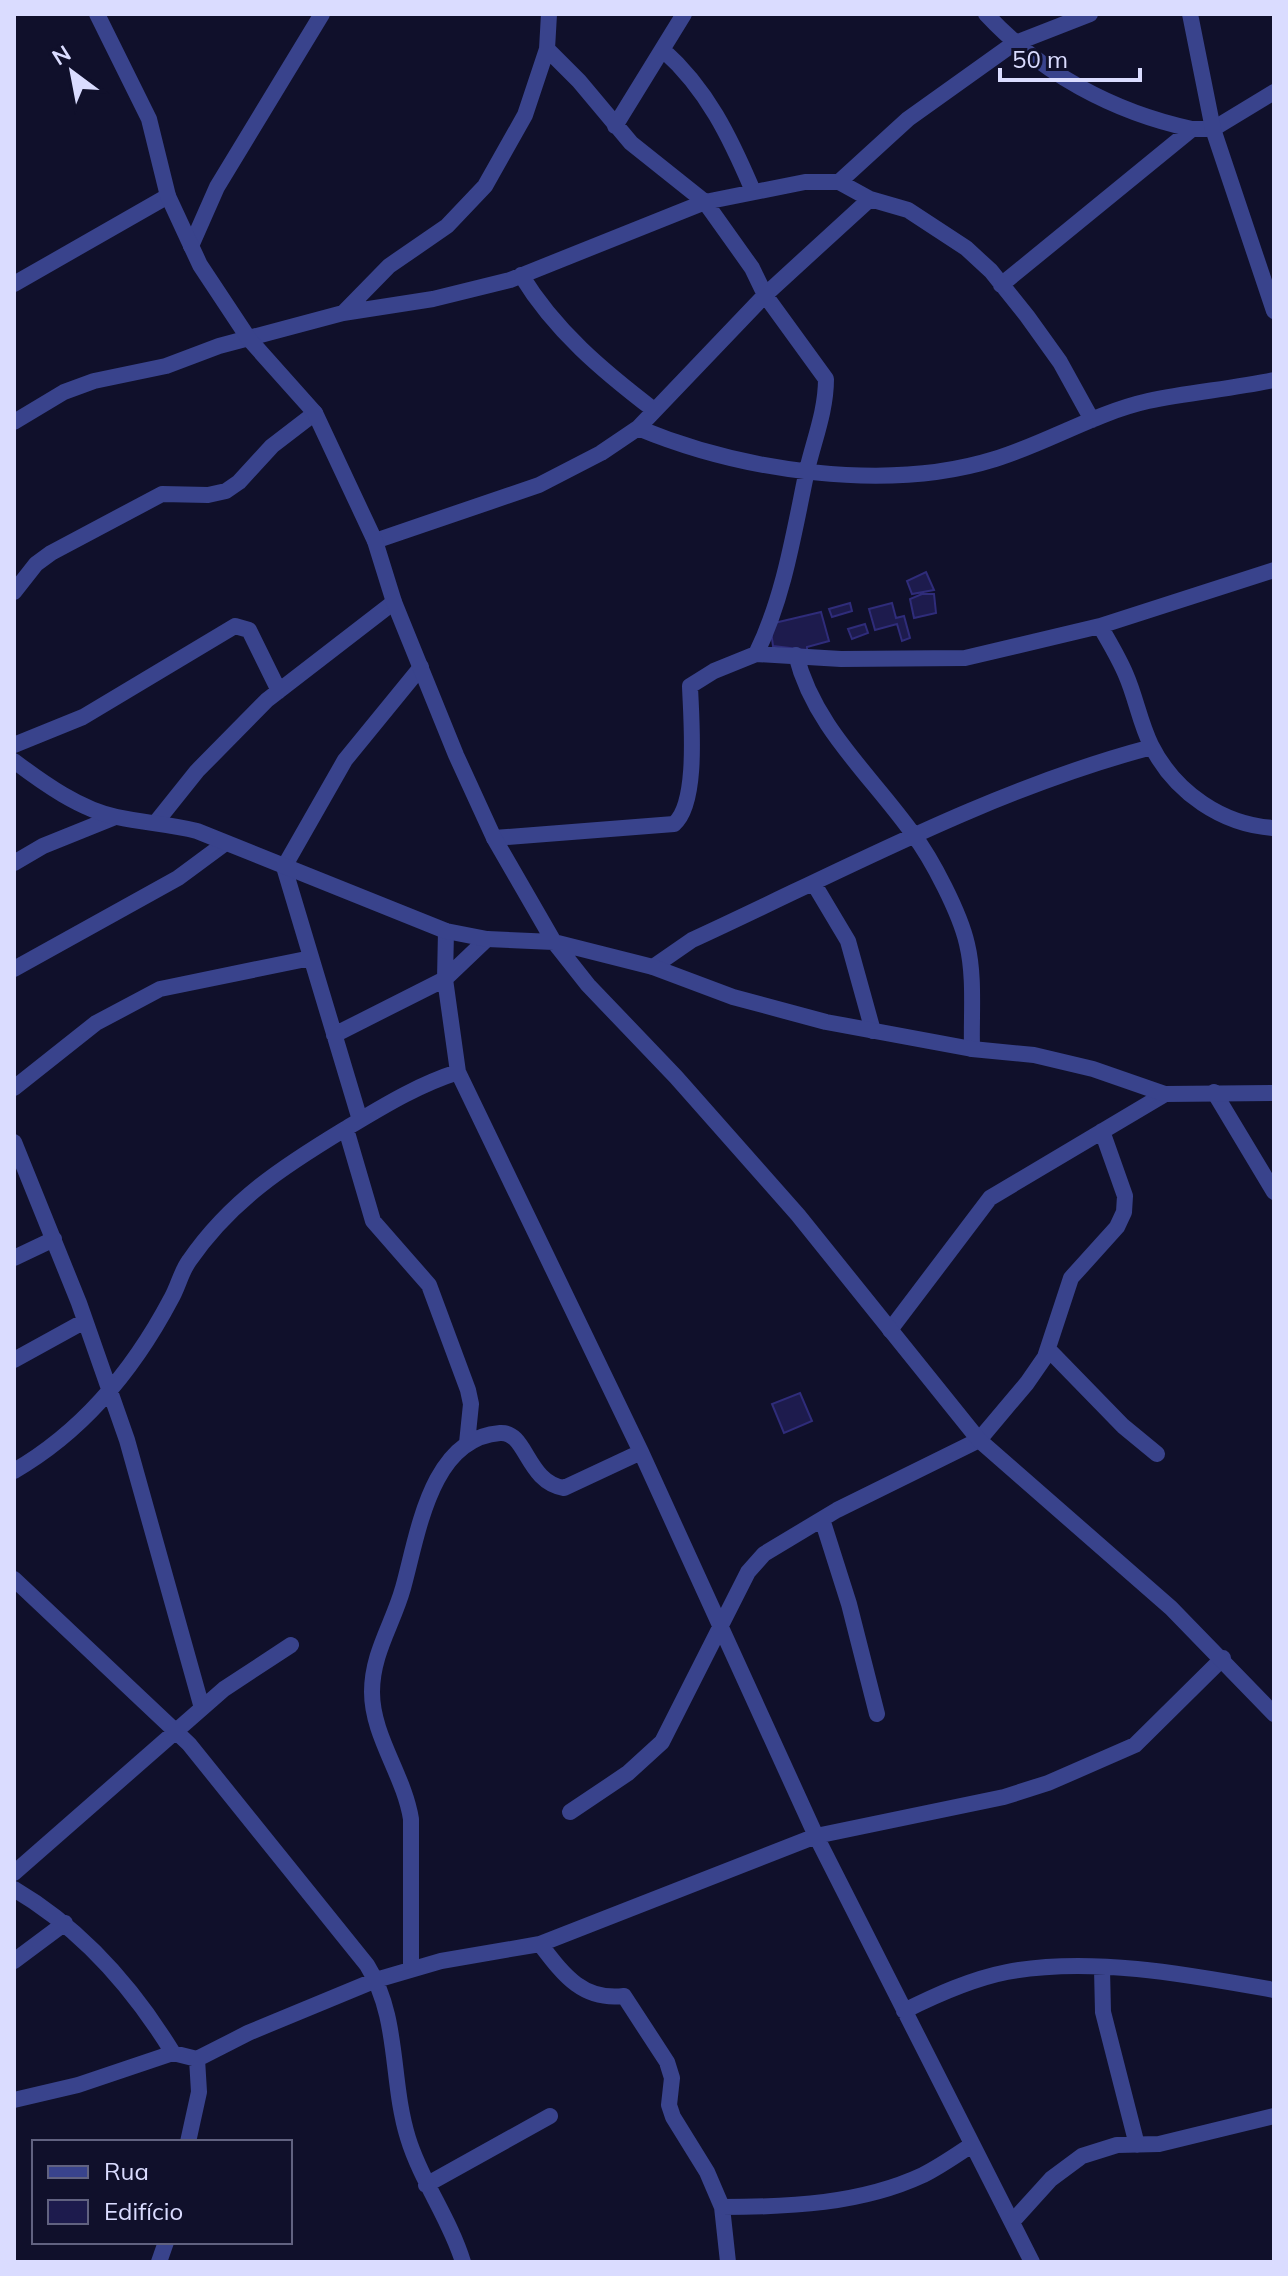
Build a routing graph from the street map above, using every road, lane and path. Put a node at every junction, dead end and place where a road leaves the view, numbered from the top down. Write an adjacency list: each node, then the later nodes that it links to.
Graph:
1 (97, 14): 17 (street)
2 (322, 14): 20 (street)
3 (549, 14): 9 (street)
4 (684, 14): 10 (street)
5 (986, 14): 8 (street)
6 (1090, 14): 8 (street)
7 (1190, 14): 14 (street)
8 (1013, 44): 13 (street); 15 (street)
9 (547, 49): 12 (street); 26 (street)
10 (663, 50): 12 (street); 16 (street)
11 (1274, 92): 14 (street)
12 (615, 126): 19 (street)
13 (1192, 129): 14 (street); 23 (street)
14 (1213, 129): 25 (street)
15 (839, 182): 16 (street); 18 (street)
16 (753, 191): 19 (street)
17 (168, 196): 20 (street); 22 (street)
18 (870, 199): 23 (street); 24 (street)
19 (705, 202): 21 (street); 24 (street)
20 (191, 246): 27 (street)
21 (521, 275): 26 (street); 29 (street)
22 (14, 284)
23 (1001, 285): 31 (street)
24 (765, 295): 29 (street); 34 (street)
25 (1274, 311)
26 (343, 313): 27 (street)
27 (249, 339): 30 (street); 32 (street)
28 (1274, 380): 31 (street)
29 (654, 410): 33 (street)
30 (315, 413): 35 (street); 37 (street)
31 (1092, 420): 34 (street)
32 (14, 422)
33 (638, 428): 34 (street); 35 (street)
34 (807, 471): 40 (street)
35 (375, 541): 38 (street)
36 (1274, 570): 39 (street)
37 (14, 592)
38 (394, 602): 42 (street); 43 (street)
39 (1100, 626): 41 (street); 45 (street)
40 (756, 654): 41 (street); 51 (street)
41 (796, 655): 50 (street)
42 (421, 667): 51 (street); 54 (street)
43 (279, 691): 44 (street); 48 (street)
44 (14, 745)
45 (1152, 747): 49 (street); 50 (street)
46 (14, 761): 47 (street)
47 (115, 817): 48 (street); 53 (street)
48 (157, 821): 52 (street)
49 (1274, 828)
50 (915, 836): 55 (street); 65 (street)
51 (494, 838): 58 (street)
52 (224, 844): 54 (street); 61 (street)
53 (14, 863)
54 (284, 867): 56 (street); 59 (street)
55 (814, 884): 60 (street); 63 (street)
56 (446, 931): 57 (street); 62 (street)
57 (487, 939): 58 (street); 62 (street)
58 (554, 942): 60 (street); 78 (street)
59 (311, 958): 64 (street); 67 (street)
60 (653, 967): 63 (street)
61 (14, 969)
62 (445, 979): 64 (street); 66 (street)
63 (873, 1031): 65 (street)
64 (334, 1035): 71 (street)
65 (972, 1049): 70 (street)
66 (458, 1072): 71 (street); 84 (street)
67 (14, 1088)
68 (1214, 1092): 69 (street); 70 (street); 74 (street)
69 (1274, 1093)
70 (1165, 1094): 72 (street)
71 (353, 1124): 81 (street); 83 (street)
72 (1102, 1131): 78 (street); 79 (street)
73 (14, 1142): 75 (street)
74 (1274, 1192)
75 (54, 1239): 76 (street); 77 (street)
76 (14, 1258)
77 (83, 1322): 80 (street); 81 (street)
78 (890, 1330): 82 (street)
79 (1048, 1349): 82 (street); 85 (street)
80 (14, 1360)
81 (110, 1391): 86 (street); 92 (street)
82 (979, 1440): 87 (street); 91 (street)
83 (467, 1443): 84 (street); 103 (street)
84 (641, 1452): 89 (street)
85 (1157, 1454)
86 (14, 1471)
87 (822, 1519): 89 (street); 93 (street)
88 (14, 1579): 95 (street)
89 (720, 1631): 96 (street); 97 (street)
90 (291, 1645): 92 (street)
91 (1223, 1658): 94 (street); 97 (street)
92 (202, 1708): 95 (street)
93 (877, 1714)
94 (1274, 1714)
95 (175, 1731): 98 (street); 105 (street)
96 (570, 1812)
97 (816, 1836): 101 (street); 107 (street)
98 (14, 1873)
99 (14, 1889): 100 (street)
100 (65, 1923): 102 (street); 108 (street)
101 (540, 1944): 103 (street); 117 (street)
102 (14, 1961)
103 (411, 1968): 105 (street)
104 (1102, 1969): 106 (street); 107 (street); 114 (street)
105 (376, 1980): 109 (street); 116 (street)
106 (1274, 1990)
107 (904, 2011): 115 (street)
108 (173, 2053): 109 (street); 110 (street)
109 (197, 2059): 113 (street)
110 (14, 2100)
111 (550, 2116): 116 (street)
112 (1274, 2116): 114 (street)
113 (188, 2140)
114 (1137, 2145): 118 (street)
115 (970, 2146): 117 (street); 118 (street)
116 (426, 2185): 119 (street)
117 (722, 2207): 120 (street)
118 (1013, 2221): 121 (street)
119 (463, 2262)
120 (728, 2262)
121 (1032, 2262)

